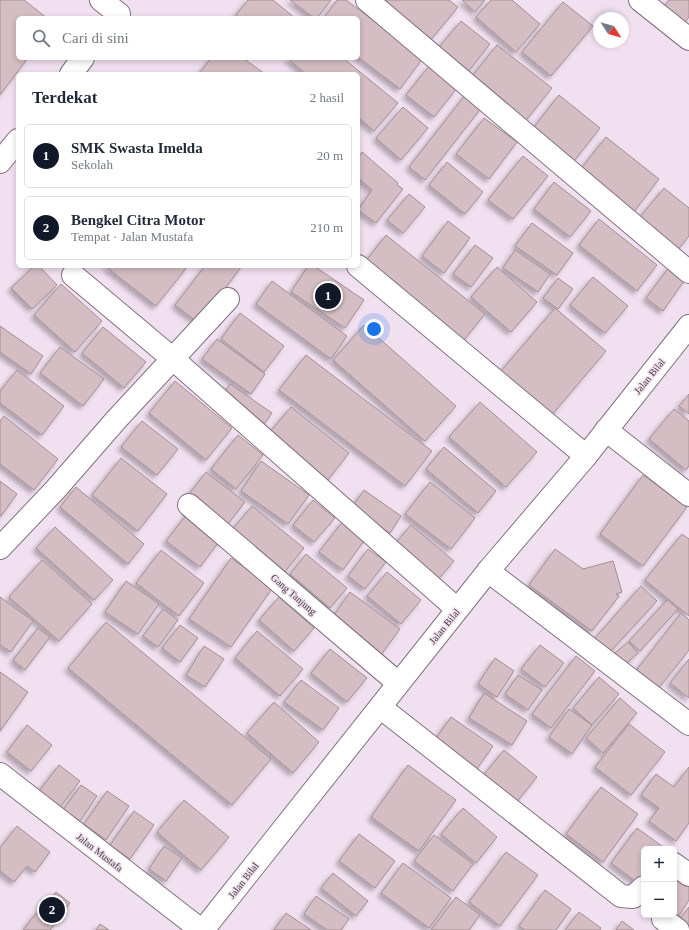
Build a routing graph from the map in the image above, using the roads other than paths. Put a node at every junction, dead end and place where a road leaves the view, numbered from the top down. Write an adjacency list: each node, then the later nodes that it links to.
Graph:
1 (101, 0): 4 (street)
2 (367, 0): 9 (street)
3 (640, 0): 5 (street)
4 (121, 11)
5 (689, 39)
6 (82, 60): 7 (street)
7 (73, 72)
8 (360, 268): 15 (street)
9 (689, 272)
10 (73, 275): 13 (street)
11 (228, 299): 13 (street)
12 (689, 326): 14 (street, Jalan Bilal)
13 (172, 360): 18 (street); 20 (street)
14 (606, 430): 15 (street, Jalan Bilal); 16 (street)
15 (586, 456): 19 (street, Jalan Bilal)
16 (689, 495)
17 (189, 505): 21 (street, Gang Tanjung)
18 (0, 548)
19 (488, 570): 20 (street, Jalan Bilal); 23 (street)
20 (457, 609): 21 (street, Jalan Bilal)
21 (398, 683): 22 (street, Jalan Bilal)
22 (380, 707): 27 (street); 28 (street, Jalan Bilal)
23 (689, 724)
24 (0, 774): 28 (street, Jalan Mustafa)
25 (677, 866): 26 (street)
26 (689, 875)
27 (641, 890)
28 (202, 930)

